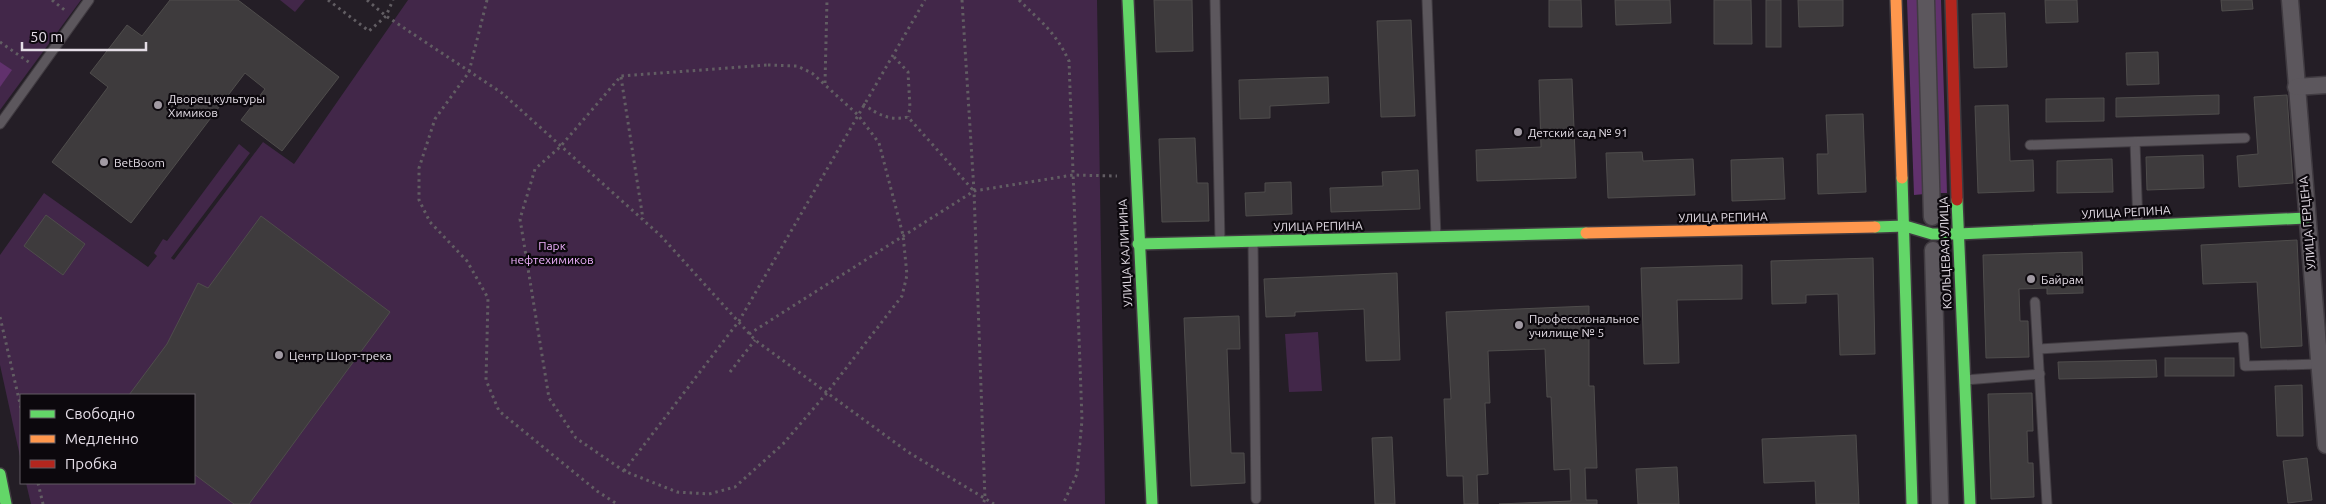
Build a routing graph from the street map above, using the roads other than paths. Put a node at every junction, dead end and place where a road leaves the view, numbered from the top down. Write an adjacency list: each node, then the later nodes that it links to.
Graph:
1 (89, 0): 11 (lane)
2 (1128, 0): 23 (street, УЛИЦА КАЛИНИНА)
3 (1215, 0): 21 (lane)
4 (1427, 0): 20 (lane)
5 (1896, 0): 17 (street)
6 (1926, 0): 15 (street)
7 (1951, 0): 19 (street, КОЛЬЦЕВАЯ УЛИЦА)
8 (2290, 0): 10 (street, УЛИЦА ГЕРЦЕНА)
9 (2326, 85): 10 (street)
10 (2296, 87): 16 (street, УЛИЦА ГЕРЦЕНА)
11 (0, 124)
12 (2245, 138): 13 (lane)
13 (2135, 142): 14 (lane); 18 (lane)
14 (2030, 145)
15 (1932, 217)
16 (2306, 218): 18 (street, УЛИЦА РЕПИНА); 27 (street, УЛИЦА ГЕРЦЕНА)
17 (1905, 226): 19 (street, УЛИЦА РЕПИНА); 20 (street, УЛИЦА РЕПИНА); 35 (street)
18 (2138, 226): 19 (street, УЛИЦА РЕПИНА)
19 (1958, 234): 29 (street, КОЛЬЦЕВАЯ УЛИЦА)
20 (1436, 237): 22 (street, УЛИЦА РЕПИНА)
21 (1220, 242): 22 (street, УЛИЦА РЕПИНА); 23 (street, УЛИЦА РЕПИНА)
22 (1252, 242): 32 (lane)
23 (1138, 244): 34 (street, УЛИЦА КАЛИНИНА)
24 (1933, 250): 36 (street)
25 (2035, 302): 26 (lane)
26 (2039, 349): 27 (lane); 28 (lane)
27 (2319, 364): 30 (street, УЛИЦА ГЕРЦЕНА)
28 (2040, 374): 29 (lane); 38 (lane)
29 (1964, 380): 37 (street, КОЛЬЦЕВАЯ УЛИЦА)
30 (2326, 445)
31 (0, 474): 33 (street)
32 (1257, 502)
33 (6, 504)
34 (1152, 504)
35 (1912, 504)
36 (1940, 504)
37 (1970, 504)
38 (2047, 504)

